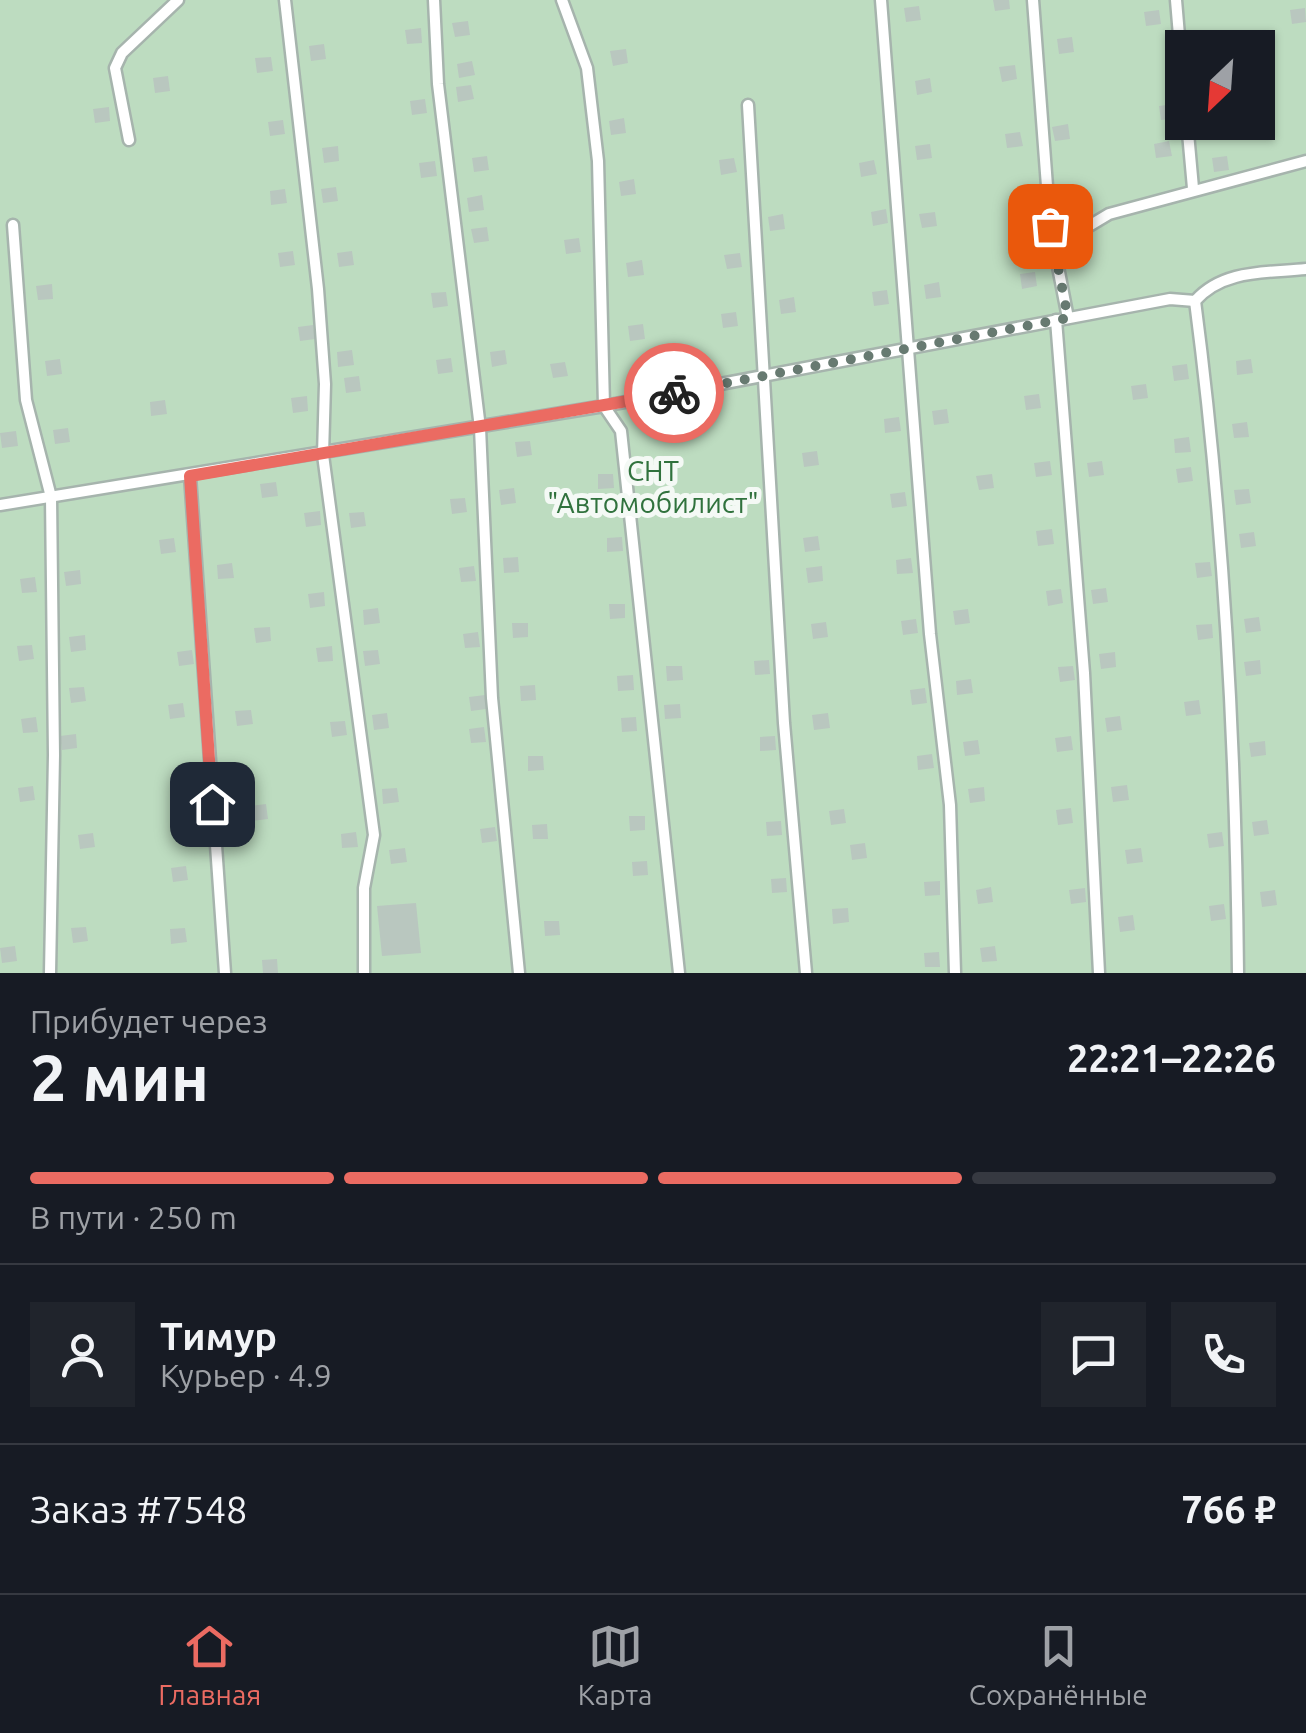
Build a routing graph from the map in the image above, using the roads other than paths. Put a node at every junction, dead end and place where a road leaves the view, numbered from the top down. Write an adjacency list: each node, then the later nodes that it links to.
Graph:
1 (178, 0): 10 (lane)
2 (286, 0): 23 (lane)
3 (434, 0): 22 (lane)
4 (562, 0): 21 (lane)
5 (881, 0): 19 (lane)
6 (1033, 0): 15 (lane)
7 (1176, 0): 8 (lane)
8 (1179, 30)
9 (748, 105): 20 (lane)
10 (128, 140)
11 (1189, 140): 13 (lane)
12 (1306, 161): 13 (lane)
13 (1193, 188): 15 (lane)
14 (13, 225): 25 (lane)
15 (1054, 247): 18 (lane)
16 (1306, 269): 17 (lane)
17 (1195, 301): 18 (lane); 35 (lane)
18 (1062, 319): 19 (lane); 34 (lane)
19 (909, 349): 20 (lane); 33 (lane)
20 (764, 376): 21 (lane); 32 (lane)
21 (604, 406): 22 (lane); 31 (lane)
22 (480, 428): 23 (lane); 30 (lane)
23 (323, 455): 24 (lane); 29 (lane)
24 (190, 476): 25 (lane); 28 (lane)
25 (52, 498): 26 (lane); 27 (lane)
26 (0, 505)
27 (50, 973)
28 (225, 973)
29 (364, 973)
30 (518, 973)
31 (679, 973)
32 (806, 973)
33 (956, 973)
34 (1099, 973)
35 (1238, 973)

